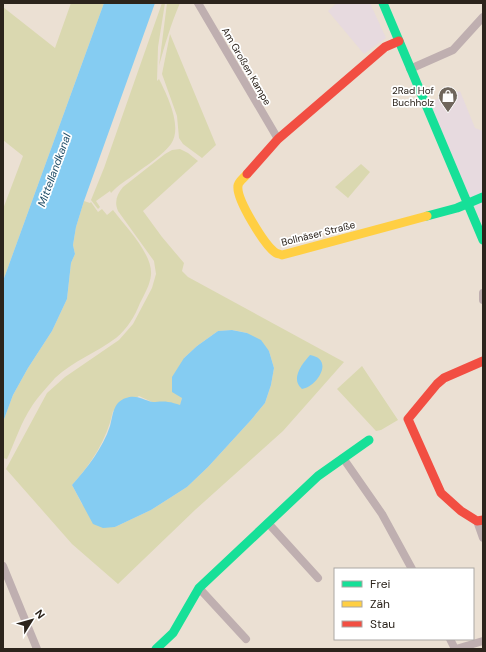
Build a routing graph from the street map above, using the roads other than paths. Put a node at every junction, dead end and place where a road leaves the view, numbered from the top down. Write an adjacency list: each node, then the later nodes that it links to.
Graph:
1 (198, 3): 6 (street, Am Großen Kampe)
2 (382, 3): 4 (street)
3 (483, 17): 5 (street)
4 (399, 41): 5 (street); 6 (street, Bollnäser Straße)
5 (410, 69): 8 (street)
6 (278, 139): 8 (street, Bollnäser Straße)
7 (483, 197): 8 (street)
8 (468, 204): 9 (street)
9 (483, 240)
10 (483, 293): 11 (street)
11 (483, 300)
12 (483, 361): 15 (street)
13 (369, 440): 14 (street)
14 (343, 458): 16 (street); 19 (street)
15 (480, 520): 17 (street)
16 (268, 523): 20 (street); 21 (street)
17 (483, 538)
18 (3, 566): 25 (street)
19 (411, 568)
20 (318, 578)
21 (199, 588): 22 (street); 26 (street)
22 (246, 639)
23 (451, 640): 27 (street)
24 (483, 641): 27 (street)
25 (37, 649)
26 (156, 649)
27 (456, 649)

